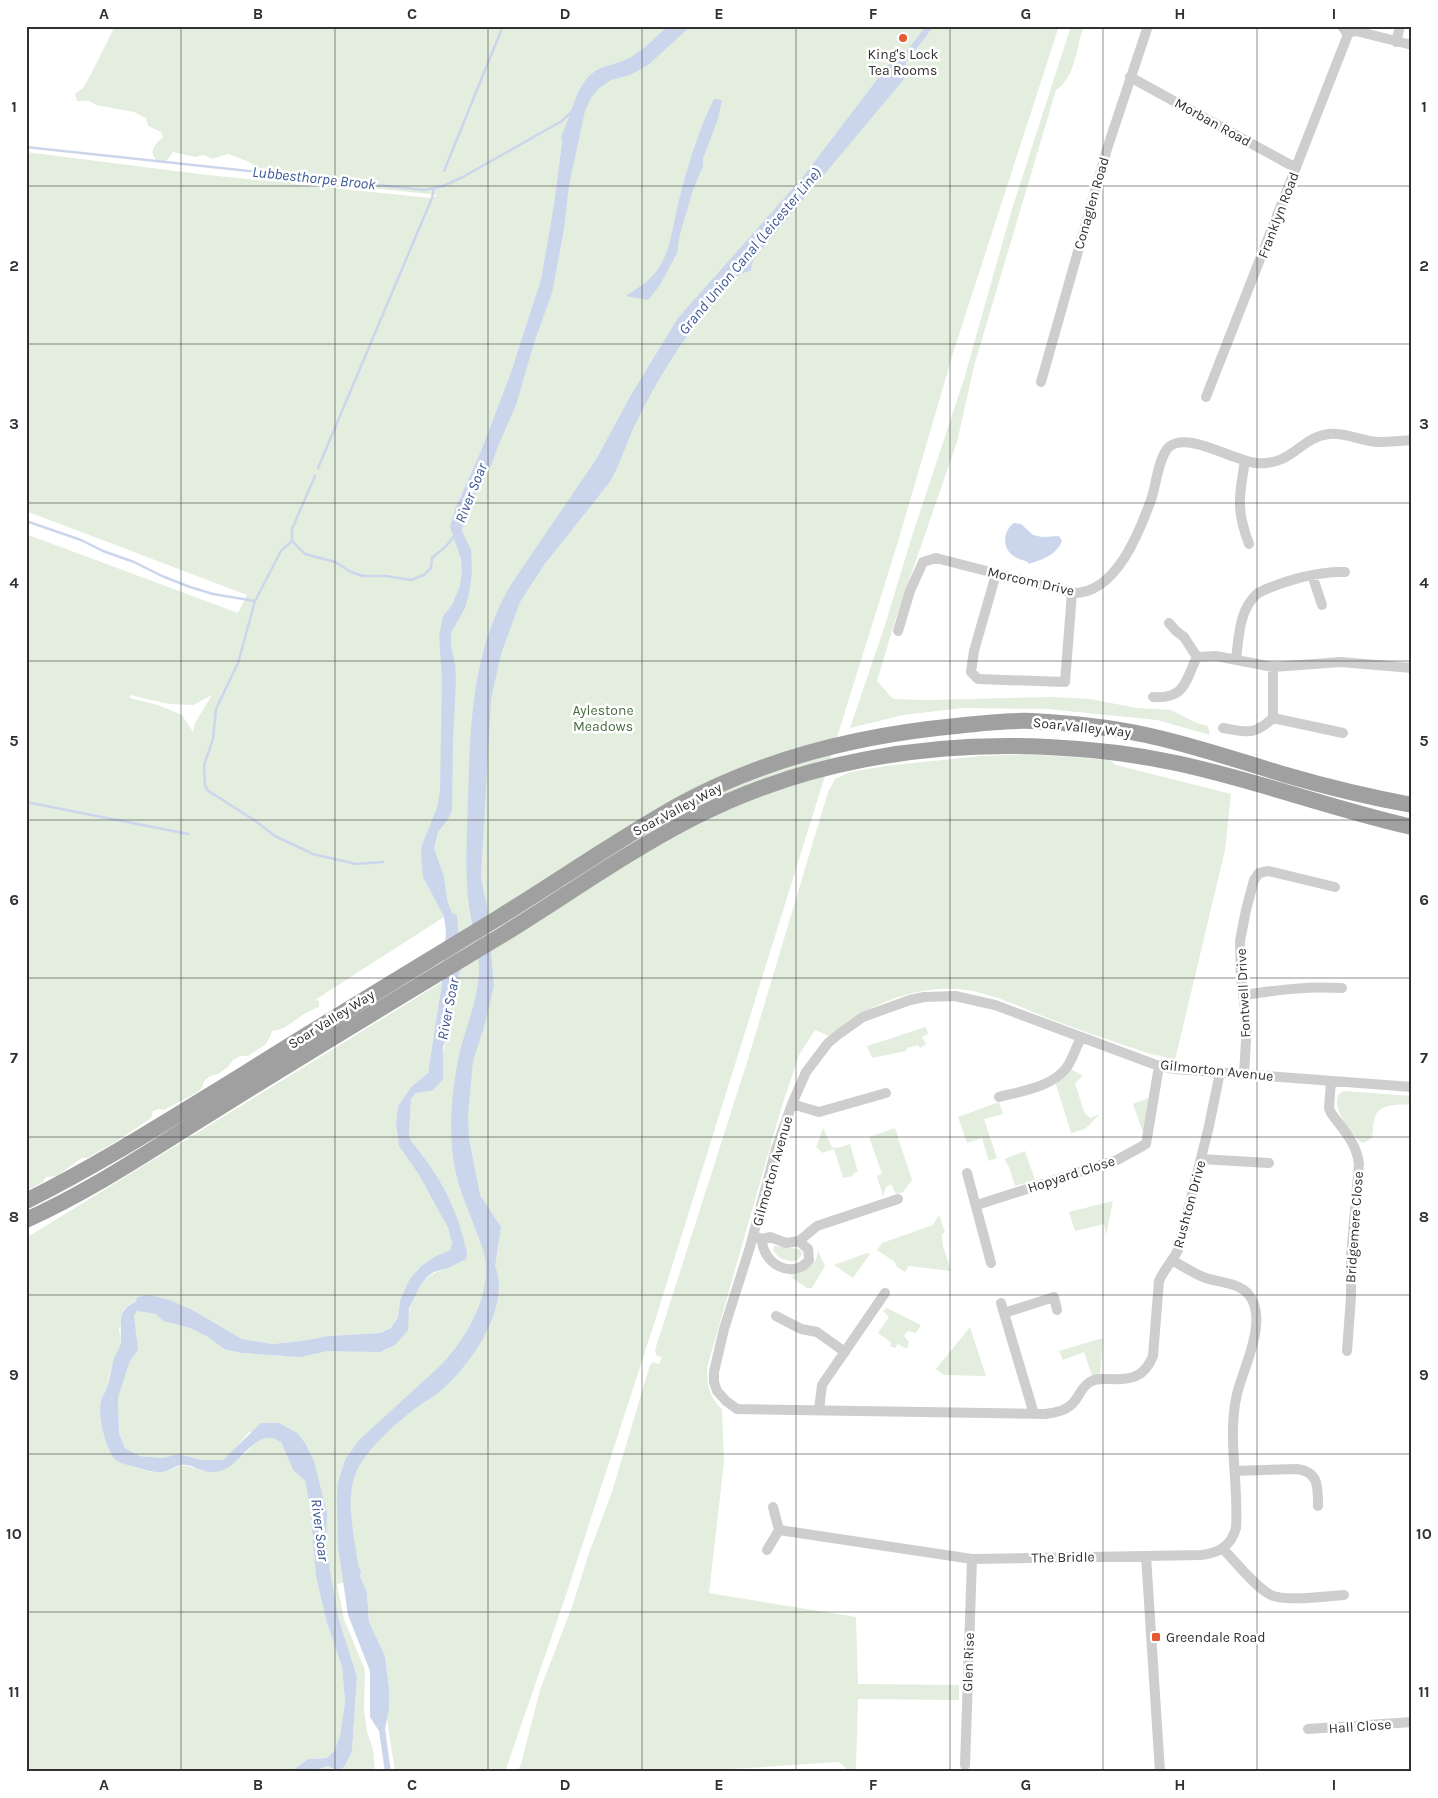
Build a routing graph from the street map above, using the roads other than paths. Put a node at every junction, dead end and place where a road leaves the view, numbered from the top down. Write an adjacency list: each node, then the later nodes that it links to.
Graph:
1 (1148, 26): 6 (street, Conaglen Road)
2 (1400, 26): 4 (street)
3 (1344, 30): 4 (street); 7 (street, Franklyn Road)
4 (1396, 42): 5 (street)
5 (1412, 46)
6 (1130, 77): 7 (street, Morban Road); 8 (street, Conaglen Road)
7 (1296, 168): 9 (street, Franklyn Road)
8 (1041, 382)
9 (1206, 397)
10 (1412, 440): 11 (street, Morcom Drive)
11 (1245, 461): 12 (street); 16 (street, Morcom Drive)
12 (1249, 544)
13 (1345, 572): 15 (street)
14 (996, 574): 16 (street, Morcom Drive); 16 (street); 19 (street, Morcom Drive)
15 (1312, 575): 17 (street); 21 (street)
16 (1072, 593)
17 (1322, 605)
18 (1170, 622): 20 (street)
19 (898, 631)
20 (1197, 657): 21 (street); 24 (street)
21 (1236, 659): 22 (street)
22 (1273, 667): 23 (street); 25 (street)
23 (1412, 668)
24 (1154, 697)
25 (1273, 718): 26 (street); 27 (street)
26 (1223, 728)
27 (1343, 733)
28 (1412, 805): 46 (highway, Soar Valley Way)
29 (1412, 827): 48 (highway, Soar Valley Way)
30 (1335, 887): 32 (street, Fontwell Drive)
31 (1342, 988): 32 (street)
32 (1244, 995): 36 (street, Fontwell Drive)
33 (1081, 1038): 34 (street, Gilmorton Avenue); 40 (street); 41 (street, Gilmorton Avenue)
34 (1158, 1066): 35 (street, Gilmorton Avenue); 47 (street, Hopyard Close)
35 (1220, 1072): 36 (street, Gilmorton Avenue); 42 (street, Rushton Drive)
36 (1244, 1074): 37 (street, Gilmorton Avenue)
37 (1331, 1081): 38 (street, Gilmorton Avenue); 56 (street, Bridgemere Close)
38 (1412, 1087)
39 (886, 1093): 41 (street)
40 (999, 1097)
41 (792, 1104): 49 (street, Gilmorton Avenue)
42 (1201, 1158): 43 (street); 51 (street, Rushton Drive)
43 (1269, 1163)
44 (967, 1173): 47 (street)
45 (898, 1199): 50 (street)
46 (26, 1201)
47 (976, 1205): 52 (street)
48 (26, 1220)
49 (758, 1237): 50 (street); 50 (street); 59 (street, Gilmorton Avenue)
50 (799, 1241)
51 (1173, 1261): 58 (street, Rushton Drive); 61 (street)
52 (991, 1263)
53 (886, 1293): 57 (street)
54 (1058, 1310): 60 (street)
55 (776, 1316): 57 (street)
56 (1347, 1351)
57 (845, 1352): 59 (street)
58 (1098, 1379): 60 (street, Gilmorton Avenue)
59 (818, 1410): 60 (street, Gilmorton Avenue)
60 (1034, 1414)
61 (1236, 1471): 62 (street); 65 (street)
62 (1318, 1506)
63 (773, 1507): 64 (street)
64 (779, 1530): 66 (street); 68 (street, The Bridle)
65 (1223, 1548): 67 (street, The Bridle); 69 (street)
66 (767, 1550)
67 (1146, 1556): 68 (street, The Bridle); 73 (street)
68 (972, 1559): 72 (street, Glen Rise)
69 (1344, 1595)
70 (1412, 1722): 71 (street, Hall Close)
71 (1308, 1729)
72 (965, 1765)
73 (1160, 1772)

